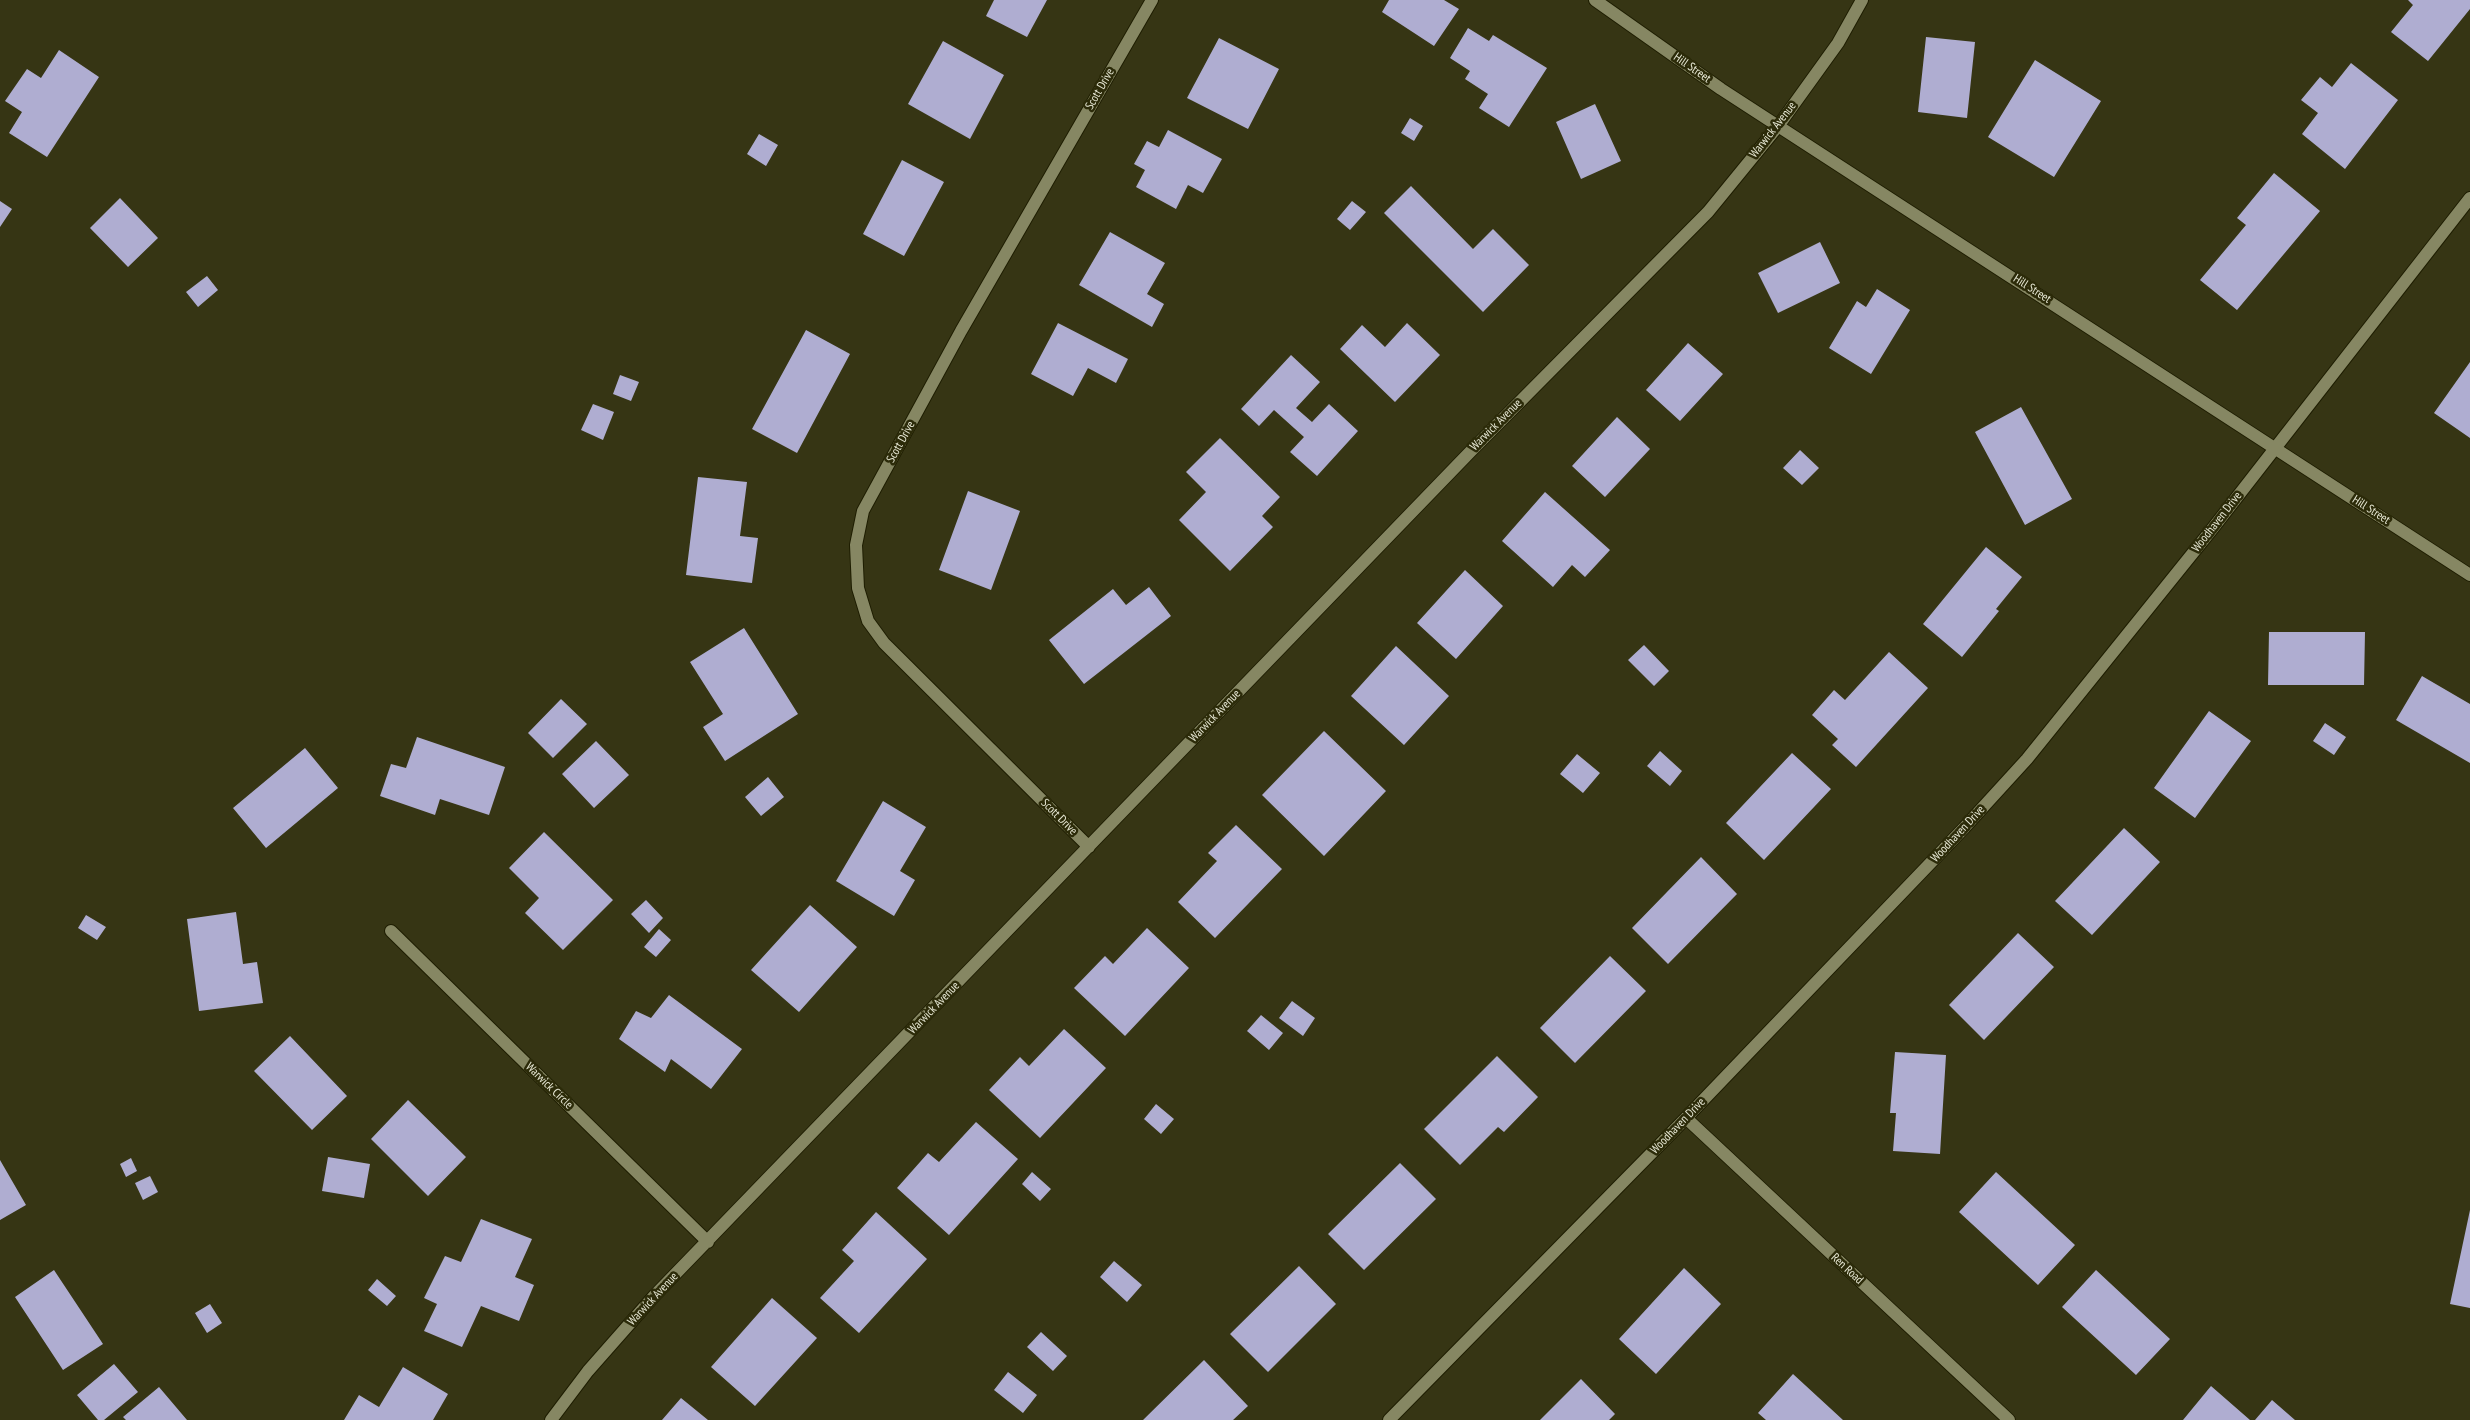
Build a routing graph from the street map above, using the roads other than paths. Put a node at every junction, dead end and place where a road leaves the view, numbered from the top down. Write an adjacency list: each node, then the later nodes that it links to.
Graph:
1 (1152, 0): 8 (street, Scott Drive)
2 (1595, 0): 4 (street, Hill Street)
3 (1862, 0): 4 (street, Warwick Avenue)
4 (1779, 125): 6 (street, Hill Street); 8 (street, Warwick Avenue)
5 (2470, 198): 6 (street, Woodhaven Drive)
6 (2275, 446): 7 (street, Hill Street); 10 (street, Woodhaven Drive)
7 (2470, 574)
8 (1089, 847): 11 (street, Warwick Avenue)
9 (391, 931): 11 (street, Warwick Circle)
10 (1686, 1118): 13 (street, Woodhaven Drive); 14 (street, Ren Road)
11 (708, 1242): 12 (street, Warwick Avenue)
12 (551, 1420)
13 (1389, 1420)
14 (2009, 1420)

